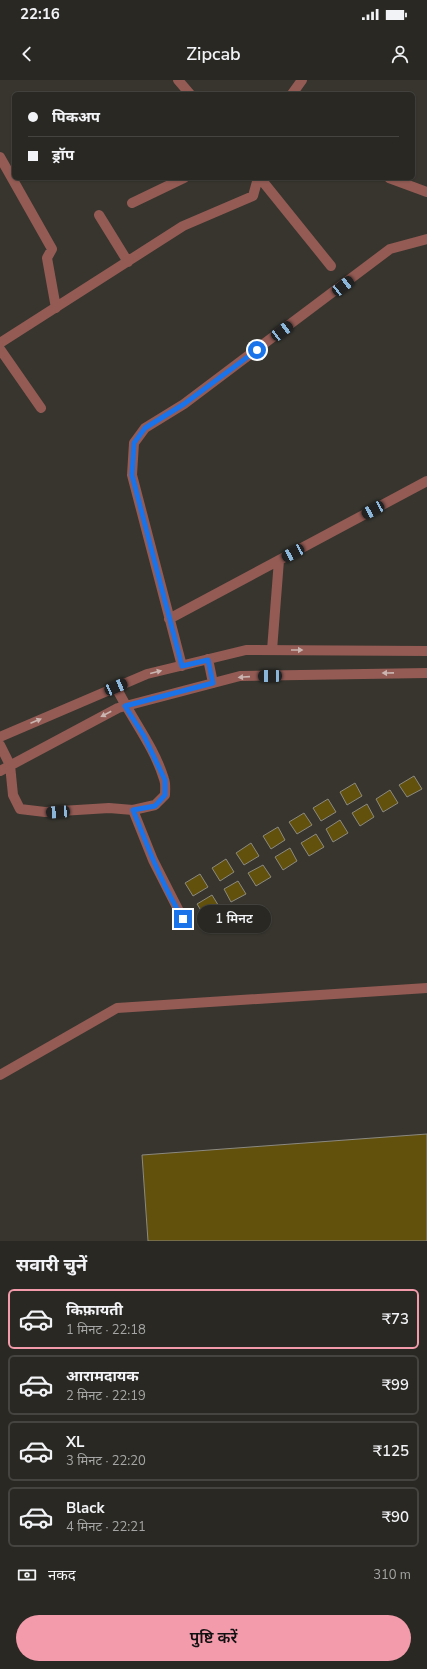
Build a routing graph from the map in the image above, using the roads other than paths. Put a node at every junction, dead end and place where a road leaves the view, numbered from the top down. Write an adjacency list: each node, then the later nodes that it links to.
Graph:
1 (178, 80): 3 (street)
2 (298, 81): 4 (street)
3 (188, 92)
4 (293, 92)
5 (0, 157): 6 (street)
6 (12, 178)
7 (13, 180): 18 (street)
8 (180, 180): 13 (street)
9 (258, 180): 16 (street)
10 (261, 180): 17 (street)
11 (395, 180): 12 (street)
12 (427, 192)
13 (132, 203)
14 (100, 215): 16 (street)
15 (427, 239): 24 (street)
16 (128, 262): 18 (street)
17 (331, 266)
18 (56, 308): 19 (street)
19 (0, 344)
20 (0, 349): 21 (street)
21 (41, 408)
22 (427, 481): 23 (street)
23 (279, 560): 24 (street); 25 (street)
24 (169, 620): 28 (street)
25 (272, 650): 26 (street, one-way to 26); 27 (street)
26 (427, 651)
27 (208, 660): 28 (street); 30 (street)
28 (182, 666): 31 (street, one-way to 28)
29 (427, 673): 30 (street, one-way to 30)
30 (213, 683): 32 (street)
31 (116, 687): 32 (street); 33 (street, one-way to 31)
32 (125, 706): 35 (street, one-way to 35); 37 (street)
33 (0, 737)
34 (0, 745): 35 (street)
35 (10, 765): 36 (street); 37 (street)
36 (0, 771)
37 (133, 810): 38 (street)
38 (183, 919)
39 (427, 988): 40 (street)
40 (0, 1075)

